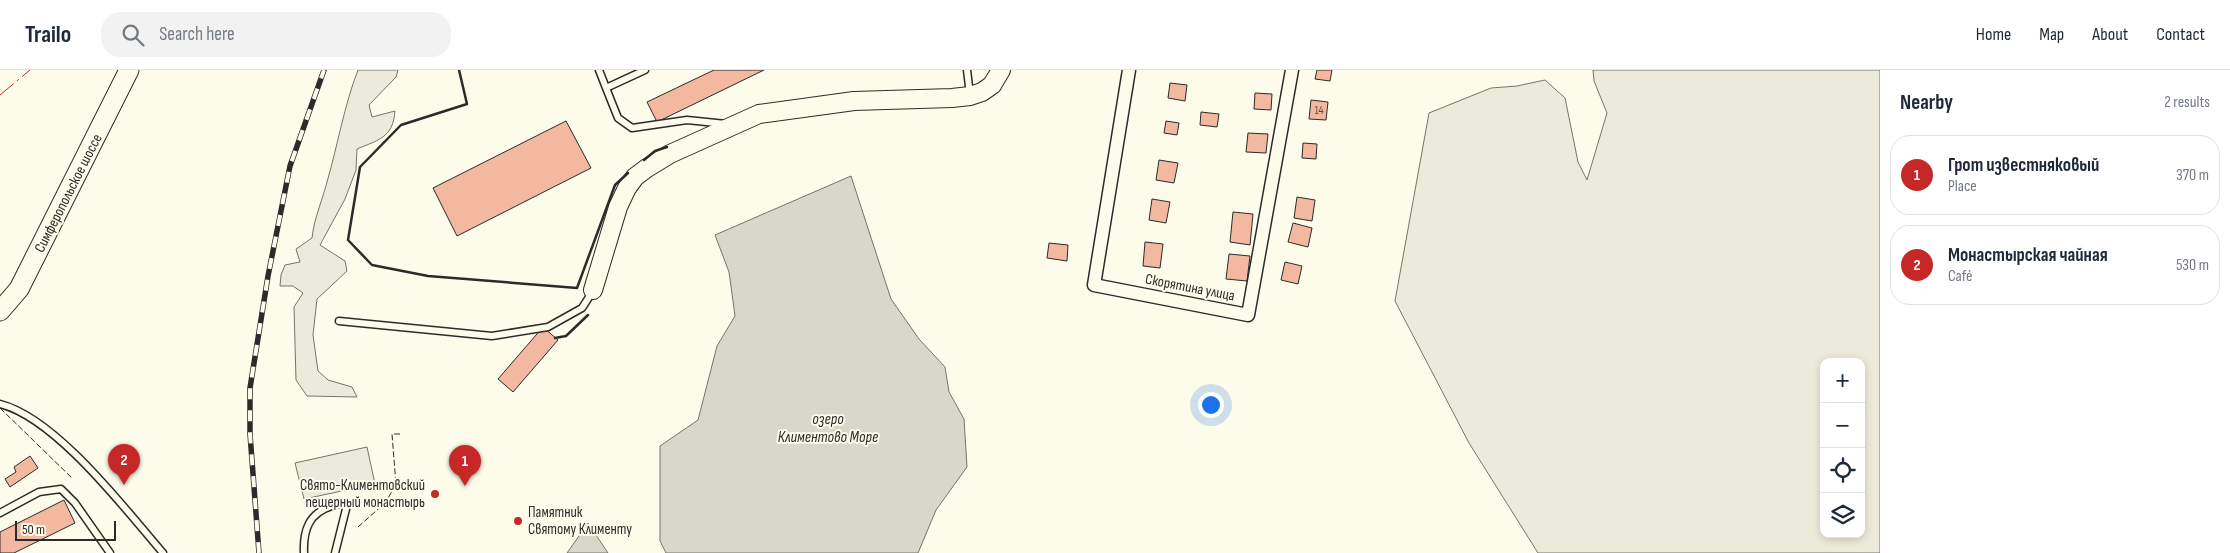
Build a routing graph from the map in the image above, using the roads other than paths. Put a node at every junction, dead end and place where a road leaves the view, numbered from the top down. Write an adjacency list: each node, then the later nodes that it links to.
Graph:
1 (129, 70): 12 (main road, Симферопольское шоссе)
2 (599, 70): 8 (lane)
3 (645, 70): 8 (lane)
4 (967, 70): 9 (lane)
5 (1001, 70): 9 (street)
6 (1128, 70): 7 (street, Скорятина улица)
7 (1292, 70)
8 (606, 88): 10 (lane)
9 (970, 96): 10 (street)
10 (733, 125): 11 (street)
11 (593, 290): 13 (lane)
12 (0, 311)
13 (339, 321)
14 (0, 404): 17 (lane)
15 (0, 513): 16 (lane)
16 (110, 553)
17 (163, 553)
18 (304, 553): 19 (lane)
19 (335, 553)

